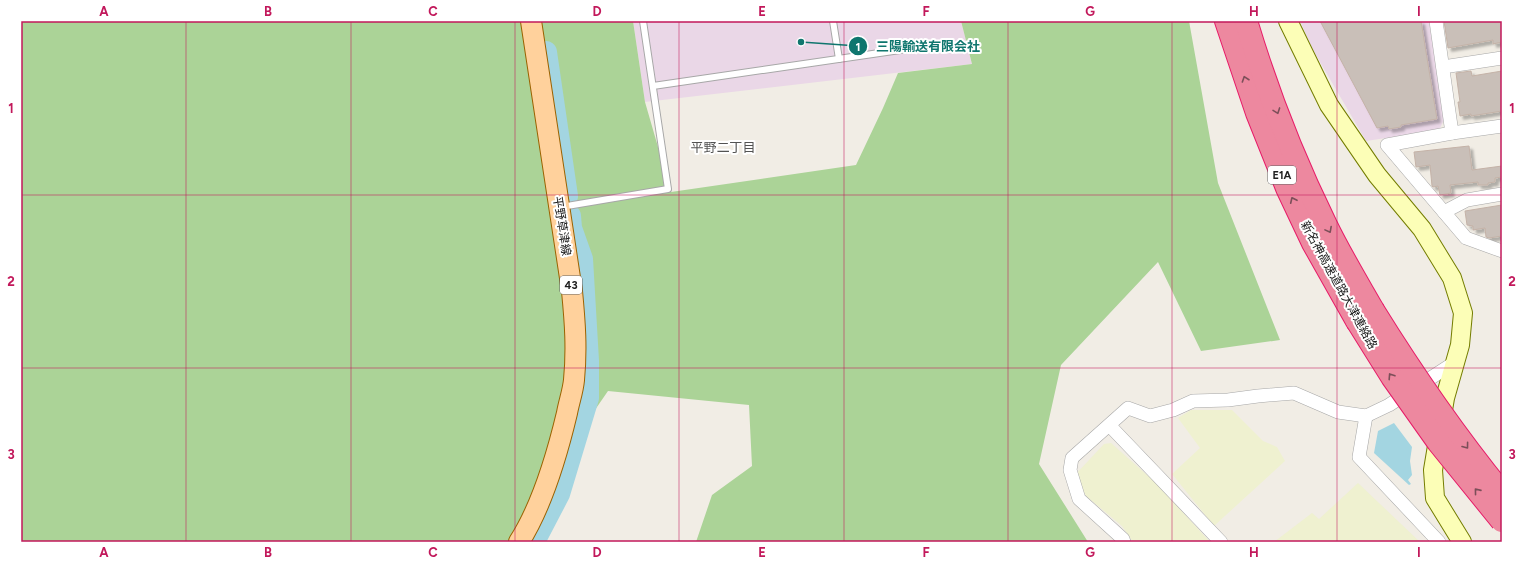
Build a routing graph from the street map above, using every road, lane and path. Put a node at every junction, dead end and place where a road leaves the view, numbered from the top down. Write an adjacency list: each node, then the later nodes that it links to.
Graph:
1 (531, 21): 16 (main road, 平野草津線 / 43)
2 (643, 21): 12 (lane)
3 (833, 21): 10 (lane)
4 (1226, 21): 19 (highway, 新名神高速道路大津連絡路 / E1A, one-way to 4)
5 (1246, 21): 19 (highway, 新名神高速道路大津連絡路 / E1A, one-way to 19)
6 (1288, 21): 20 (street)
7 (1436, 21): 11 (street)
8 (948, 44): 10 (lane)
9 (1502, 58): 11 (street)
10 (839, 60): 12 (lane)
11 (1444, 68): 14 (street)
12 (653, 86): 16 (lane)
13 (1502, 126): 14 (street)
14 (1452, 133): 17 (street)
15 (1502, 194): 17 (street)
16 (559, 207): 25 (main road, 平野草津線 / 43)
17 (1444, 212): 18 (street)
18 (1502, 251)
19 (1365, 315): 23 (highway, 新名神高速道路大津連絡路 / E1A, one-way to 23, bridge); 24 (highway, 新名神高速道路大津連絡路 / E1A, one-way to 19, bridge)
20 (1457, 361): 21 (street); 29 (street)
21 (1366, 416): 22 (street); 28 (street)
22 (1110, 426): 26 (street); 27 (street)
23 (1502, 493)
24 (1502, 521)
25 (519, 542)
26 (1124, 542)
27 (1221, 542)
28 (1439, 542)
29 (1462, 542)

